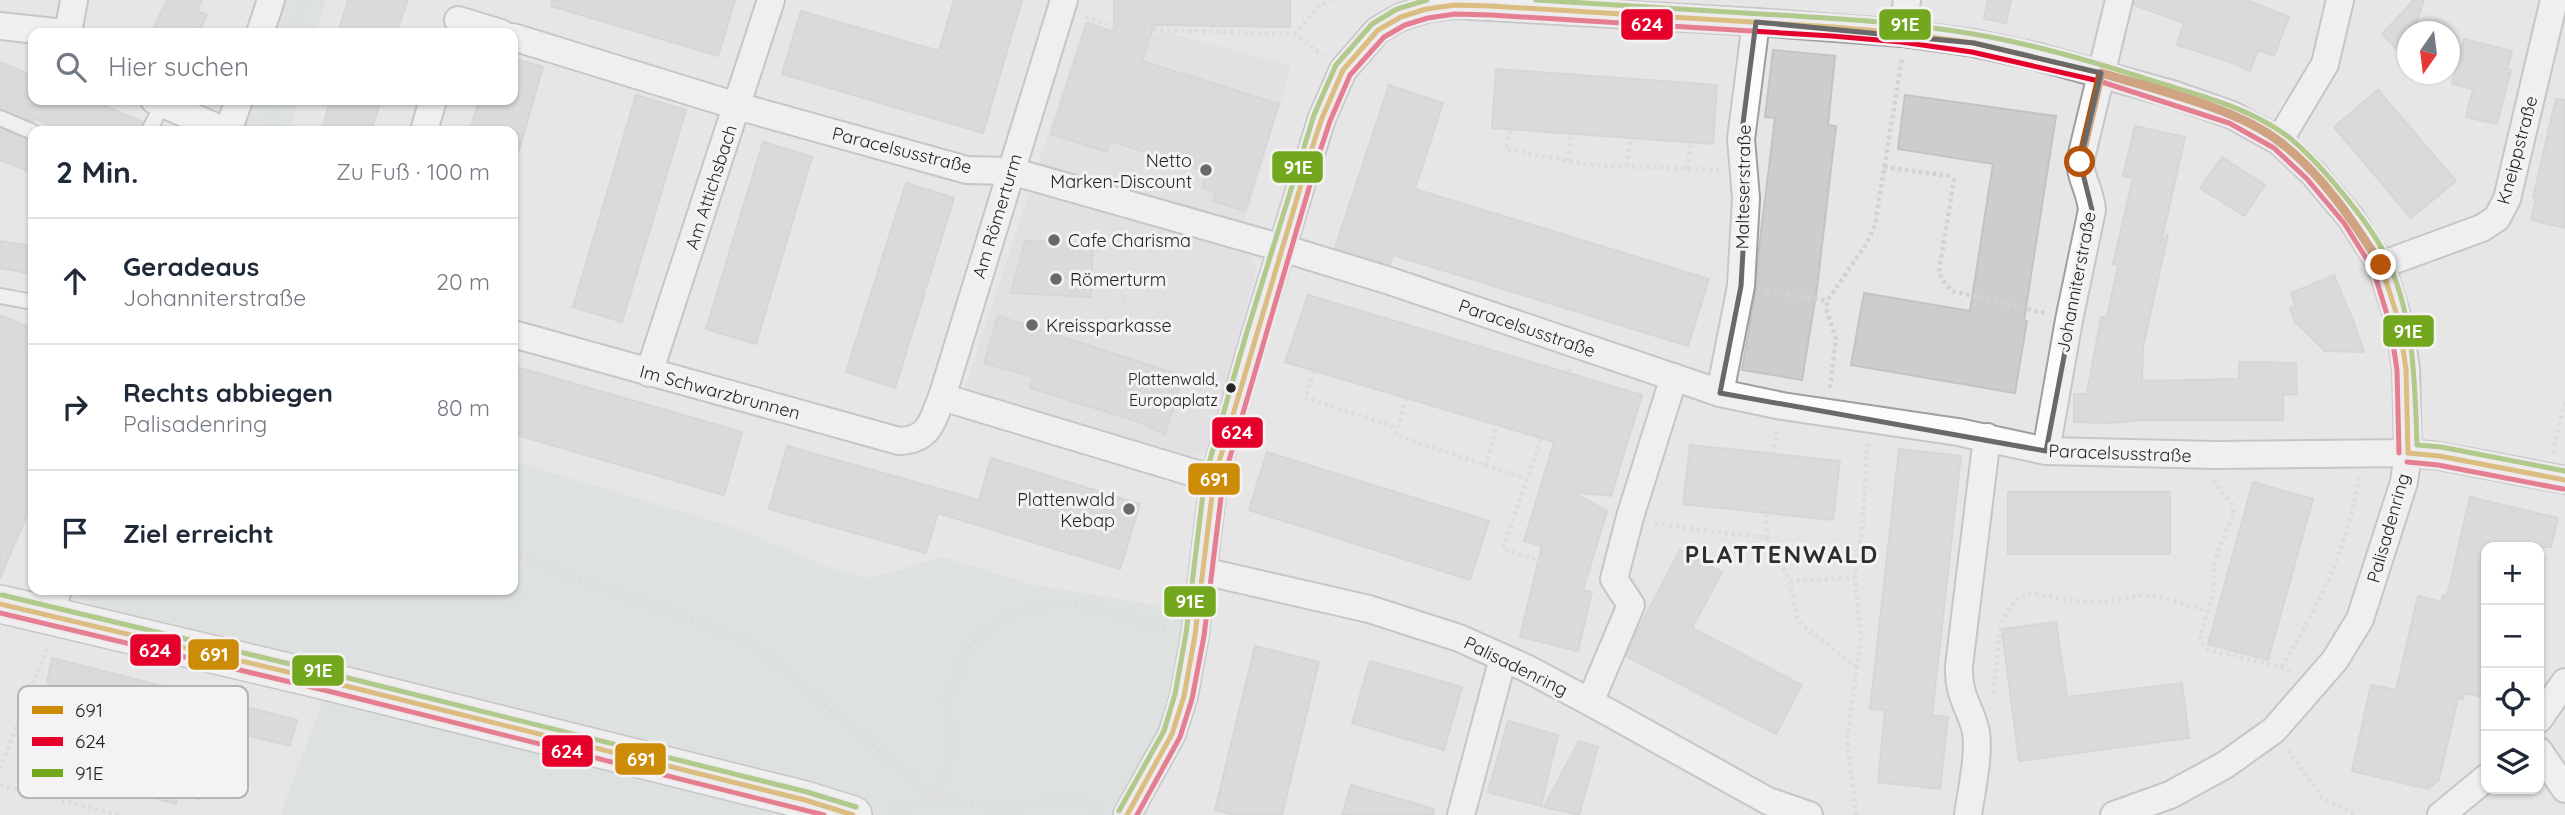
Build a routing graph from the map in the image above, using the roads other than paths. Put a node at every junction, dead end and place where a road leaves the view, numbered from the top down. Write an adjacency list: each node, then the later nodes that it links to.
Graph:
1 (74, 0): 14 (street)
2 (271, 0): 15 (street)
3 (771, 0): 25 (street, Am Attichsbach)
4 (1907, 0): 18 (street)
5 (2119, 0): 20 (street, Johanniterstraße)
6 (2340, 0): 32 (street)
7 (2554, 0): 35 (street, Kneippstraße)
8 (1491, 3): 10 (street, Palisadenring); 34 (street, Palisadenring)
9 (1063, 5): 33 (street, Am Römerturm)
10 (1702, 9): 12 (street, Palisadenring)
11 (459, 18): 16 (street)
12 (1756, 22): 18 (street, Palisadenring); 41 (street, Malteserstraße)
13 (0, 26): 17 (street)
14 (67, 28)
15 (263, 28)
16 (487, 28)
17 (28, 29)
18 (1904, 33): 20 (street, Palisadenring)
19 (518, 39): 25 (street, Paracelsusstraße)
20 (2101, 73): 32 (street, Palisadenring); 45 (street, Johanniterstraße)
21 (157, 105): 27 (lane)
22 (165, 105): 28 (street)
23 (237, 105): 29 (street)
24 (432, 105): 30 (street)
25 (737, 106): 33 (street, Paracelsusstraße); 39 (street, Am Attichsbach)
26 (0, 118): 31 (lane)
27 (151, 126)
28 (215, 126)
29 (229, 126)
30 (425, 126)
31 (28, 130)
32 (2279, 141): 35 (street, Palisadenring)
33 (1011, 171): 34 (street, Paracelsusstraße); 42 (street, Am Römerturm)
34 (1282, 248): 40 (street, Paracelsusstraße); 48 (street, Palisadenring)
35 (2381, 265): 46 (street, Palisadenring)
36 (0, 296): 37 (lane)
37 (28, 301)
38 (518, 335): 39 (street, Im Schwarzbrunnen)
39 (649, 373): 43 (street, Im Schwarzbrunnen)
40 (1674, 377): 41 (street, Paracelsusstraße); 54 (street)
41 (1720, 393): 44 (street, Paracelsusstraße)
42 (942, 397): 43 (street, Am Römerturm); 48 (street)
43 (927, 432)
44 (1986, 437): 45 (street, Paracelsusstraße); 64 (street)
45 (2046, 452): 46 (street, Paracelsusstraße)
46 (2408, 453): 47 (street, Paracelsusstraße); 65 (street, Palisadenring)
47 (2556, 478)
48 (1214, 479): 49 (street, Palisadenring)
49 (1203, 571): 52 (street, Palisadenring); 61 (street, Palisadenring)
50 (0, 604): 51 (street)
51 (55, 609): 60 (street)
52 (1503, 658): 54 (street, Palisadenring); 62 (street)
53 (2565, 682): 55 (street)
54 (1590, 702): 59 (street, Palisadenring)
55 (2544, 712)
56 (2544, 758): 58 (street)
57 (2481, 782): 66 (street)
58 (2565, 789)
59 (1766, 808): 63 (street, Palisadenring)
60 (853, 815)
61 (1127, 815)
62 (1461, 815)
63 (1809, 815)
64 (1968, 815)
65 (2114, 815)
66 (2441, 815)

